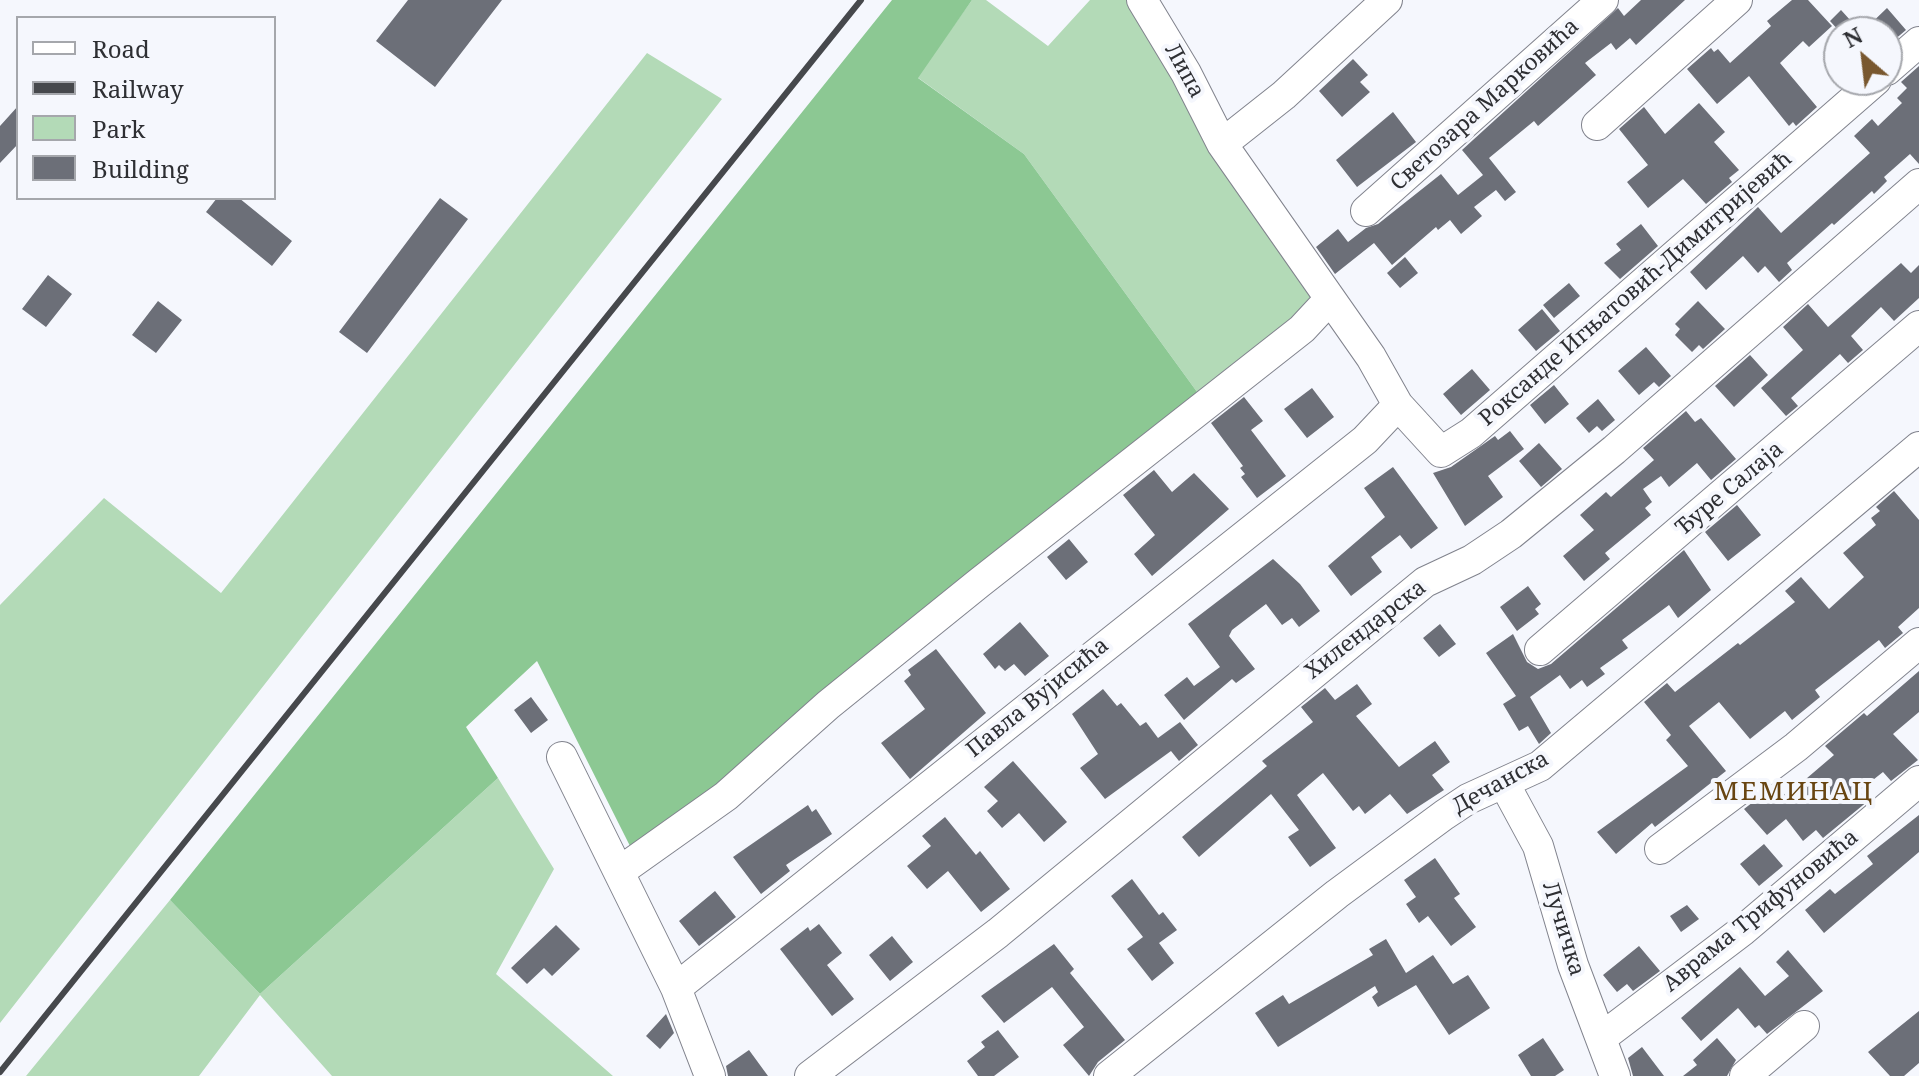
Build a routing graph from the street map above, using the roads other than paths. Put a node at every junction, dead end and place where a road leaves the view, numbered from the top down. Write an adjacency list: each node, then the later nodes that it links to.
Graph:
1 (1142, 0): 9 (street, Липа)
2 (1387, 0): 9 (street)
3 (1603, 0): 11 (street, Светозара Марковића)
4 (1737, 0): 8 (street)
5 (1919, 42): 6 (street)
6 (1903, 56)
7 (1858, 96): 14 (street, Роксанде Игњатовић-Димитријевић)
8 (1597, 125)
9 (1222, 144): 12 (street, Липа)
10 (1919, 184): 27 (street, Хилендарска)
11 (1366, 211)
12 (1329, 300): 14 (street, Липа); 22 (street)
13 (1919, 326): 17 (street, Ђуре Салаја)
14 (1398, 405): 23 (street, Павла Вујисића)
15 (1919, 447): 20 (street, Дечанска)
16 (1919, 643): 21 (street)
17 (1540, 650)
18 (562, 757): 22 (street)
19 (1919, 781): 25 (street, Аврама Трифуновића)
20 (1505, 785): 25 (street, Лучичка); 28 (street, Дечанска)
21 (1660, 849)
22 (619, 872): 23 (street)
23 (676, 988): 26 (street)
24 (1804, 1026): 30 (street)
25 (1601, 1038): 29 (street, Лучичка)
26 (710, 1076)
27 (810, 1076)
28 (1109, 1076)
29 (1615, 1076)
30 (1745, 1076)

